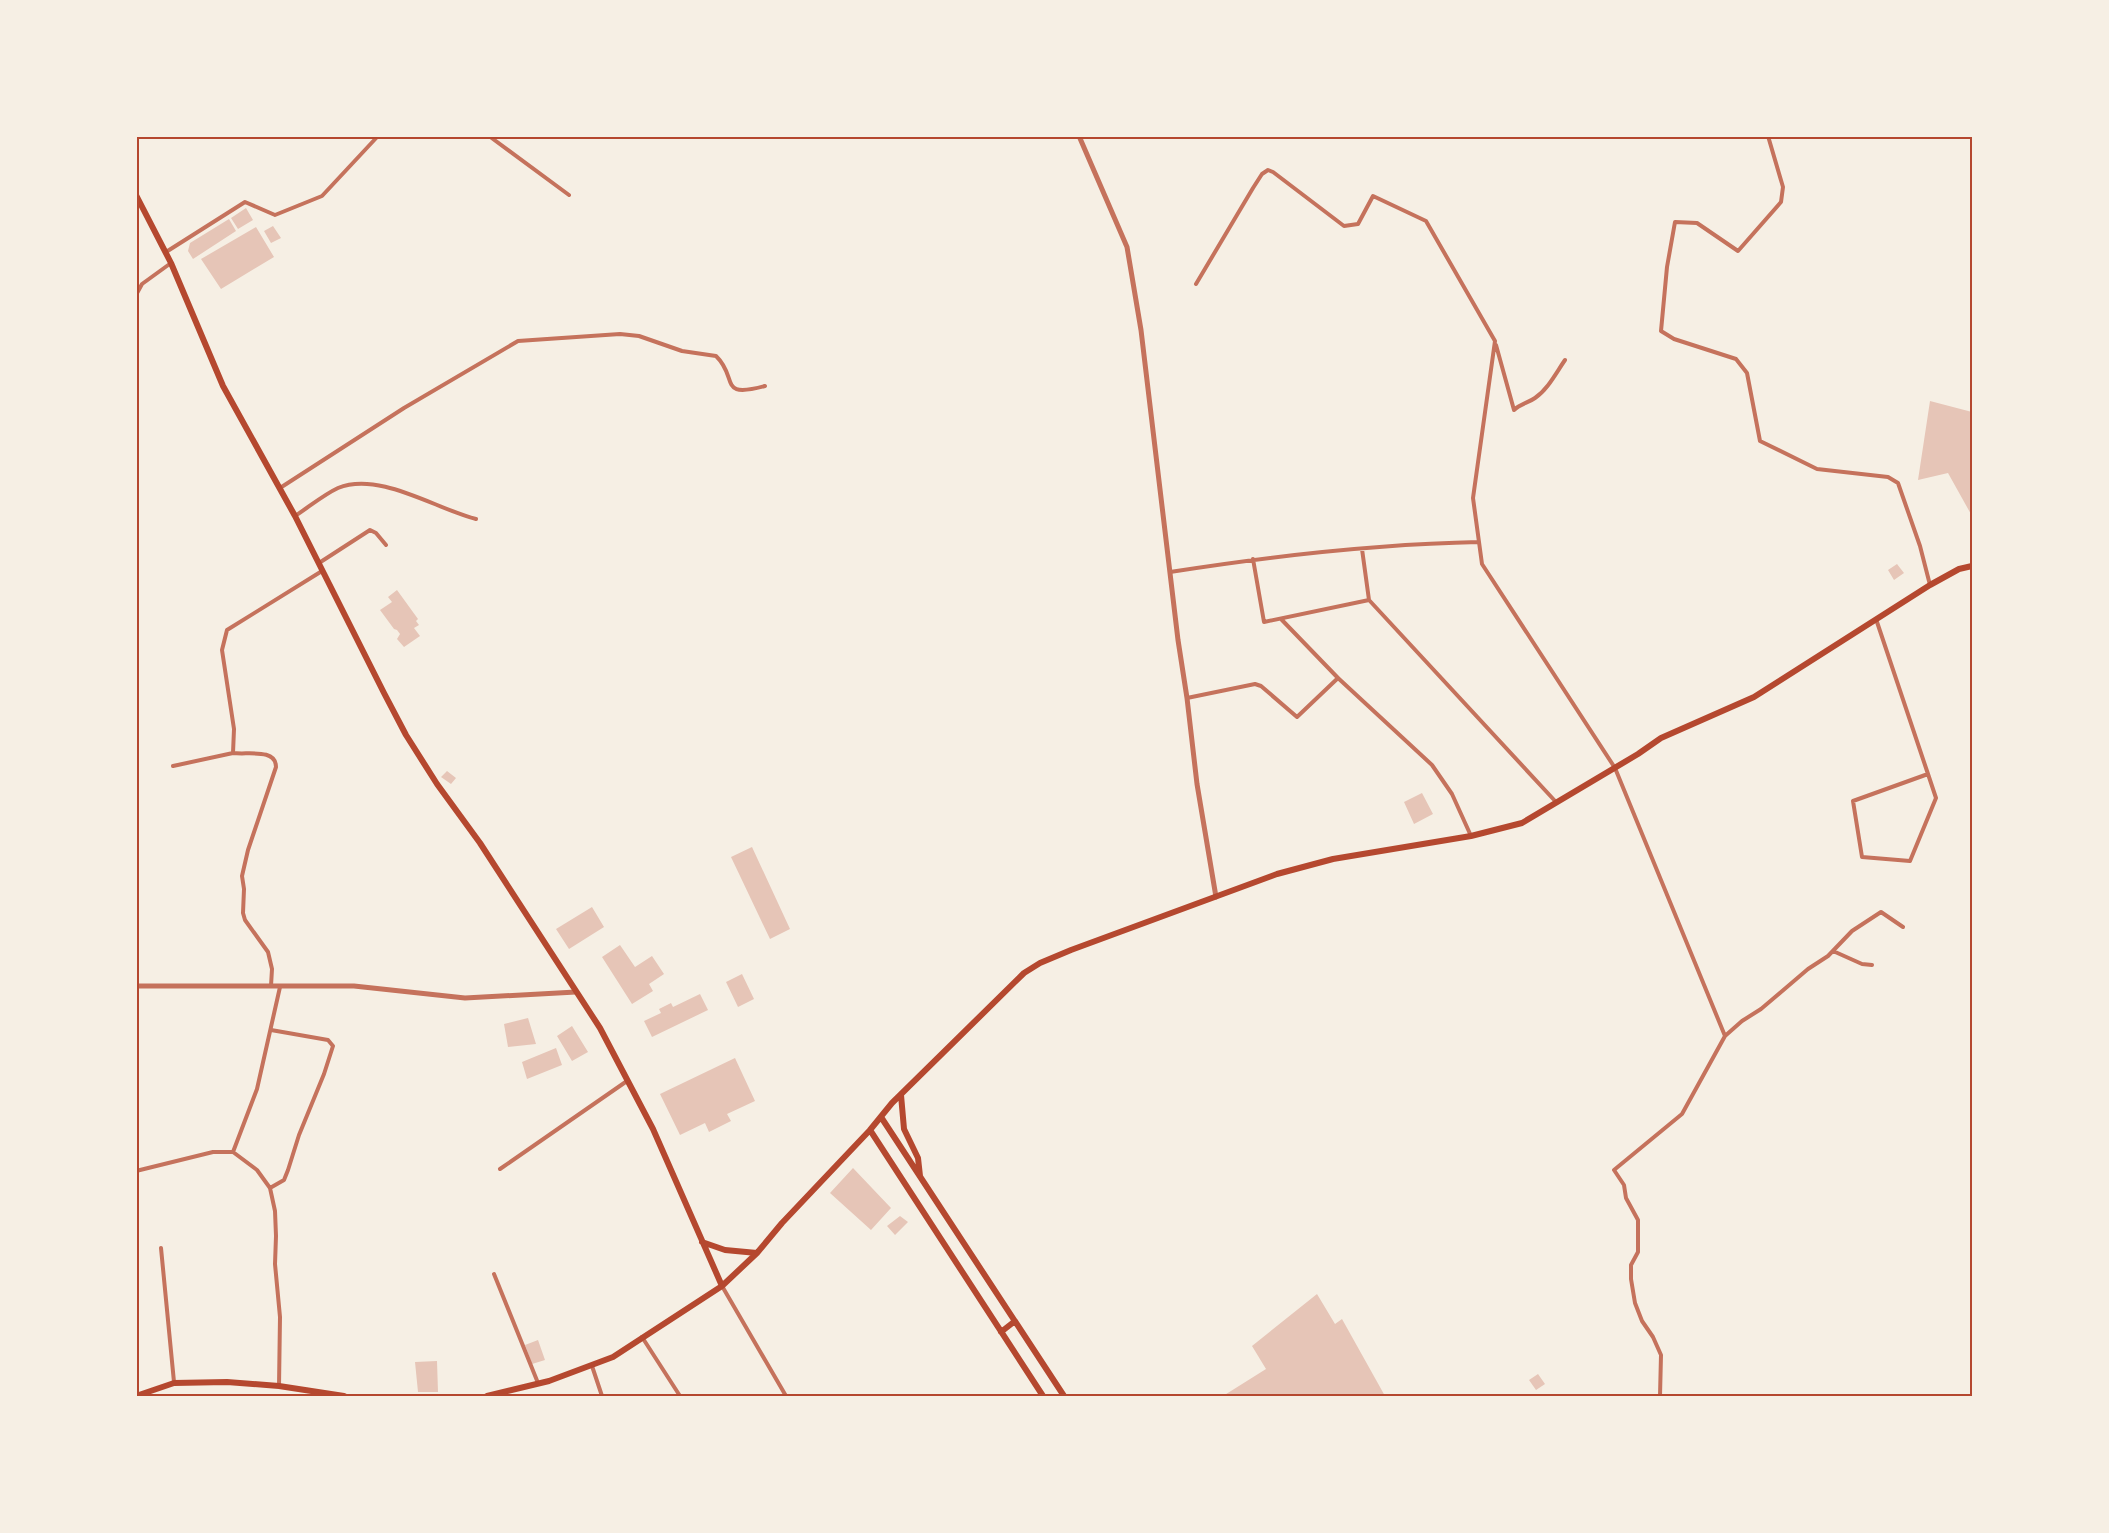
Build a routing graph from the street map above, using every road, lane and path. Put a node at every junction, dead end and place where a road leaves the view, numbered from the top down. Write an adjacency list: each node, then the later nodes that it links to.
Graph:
1 (378, 136): 7 (street)
2 (489, 136): 6 (street)
3 (1078, 136): 24 (street)
4 (1768, 136): 25 (street)
5 (136, 195): 7 (main road)
6 (569, 195)
7 (166, 252): 8 (main road)
8 (171, 263): 10 (street); 14 (main road)
9 (1196, 284): 11 (street)
10 (136, 295)
11 (1495, 341): 12 (street); 17 (street)
12 (1565, 360)
13 (765, 386): 14 (street)
14 (280, 488): 15 (main road)
15 (296, 516): 16 (street); 21 (main road)
16 (476, 519)
17 (1479, 542): 19 (street); 33 (street)
18 (386, 545): 21 (street)
19 (1362, 549): 20 (street); 26 (street)
20 (1253, 559): 24 (street); 27 (street)
21 (319, 563): 23 (main road)
22 (1972, 566): 25 (main road)
23 (323, 571): 31 (street); 44 (main road)
24 (1170, 572): 30 (street)
25 (1930, 585): 28 (main road)
26 (1369, 600): 27 (street); 35 (street)
27 (1281, 619): 29 (street)
28 (1876, 619): 33 (main road); 34 (street)
29 (1338, 678): 30 (street); 36 (street)
30 (1187, 698): 37 (street)
31 (233, 753): 32 (street); 42 (street)
32 (172, 766)
33 (1615, 768): 35 (main road); 46 (street)
34 (1928, 774): 34 (street)
35 (1556, 803): 36 (main road)
36 (1471, 836): 37 (main road)
37 (1216, 897): 48 (main road)
38 (1903, 927): 39 (street)
39 (1833, 951): 40 (street); 46 (street)
40 (1872, 965)
41 (136, 986): 42 (street)
42 (271, 986): 43 (street)
43 (280, 987): 44 (street); 45 (street)
44 (576, 992): 47 (main road)
45 (271, 1030): 51 (street); 55 (street)
46 (1725, 1036): 76 (street)
47 (628, 1081): 52 (street); 56 (main road)
48 (901, 1095): 49 (main road); 54 (main road)
49 (881, 1117): 50 (main road); 54 (main road)
50 (870, 1130): 58 (main road); 62 (main road)
51 (233, 1152): 53 (street); 55 (street)
52 (500, 1169)
53 (136, 1171)
54 (920, 1176): 61 (main road)
55 (270, 1188): 67 (street)
56 (701, 1242): 58 (main road); 60 (main road)
57 (161, 1248): 65 (street)
58 (757, 1253): 60 (main road)
59 (494, 1274): 66 (street)
60 (722, 1286): 63 (main road); 73 (street)
61 (1015, 1321): 62 (main road); 75 (main road)
62 (1001, 1332): 74 (main road)
63 (642, 1338): 64 (main road); 72 (street)
64 (592, 1366): 66 (main road); 71 (street)
65 (174, 1383): 67 (main road); 68 (main road)
66 (538, 1383): 70 (main road)
67 (279, 1386): 69 (main road)
68 (136, 1396)
69 (344, 1396)
70 (487, 1396)
71 (602, 1396)
72 (680, 1396)
73 (786, 1396)
74 (1043, 1396)
75 (1064, 1396)
76 (1660, 1396)

